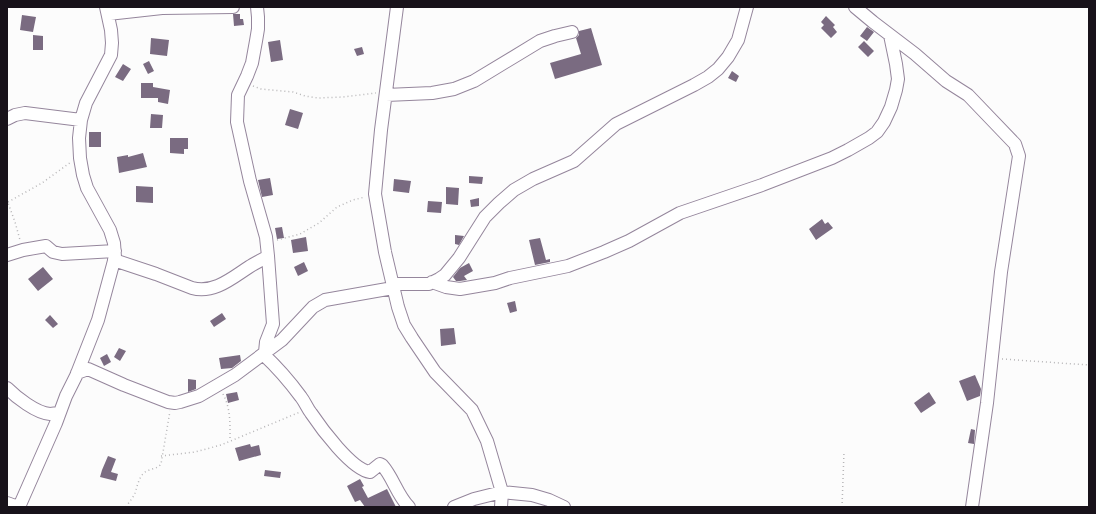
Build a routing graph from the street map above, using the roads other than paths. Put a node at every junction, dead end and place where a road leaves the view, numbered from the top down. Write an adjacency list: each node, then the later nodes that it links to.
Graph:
1 (233, 7): 6 (street)
2 (257, 7): 14 (street)
3 (397, 7): 9 (street)
4 (747, 7): 15 (street)
5 (855, 7): 8 (street)
6 (107, 11): 11 (street)
7 (572, 32): 9 (street)
8 (890, 35): 15 (street); 28 (street)
9 (386, 94): 16 (street)
10 (9, 116): 11 (street)
11 (81, 120): 13 (street)
12 (7, 254): 13 (street)
13 (115, 255): 14 (street); 18 (street)
14 (268, 256): 17 (street)
15 (432, 282): 16 (street)
16 (393, 286): 17 (street); 21 (street)
17 (264, 353): 18 (street); 24 (street)
18 (82, 371): 20 (street)
19 (7, 388): 20 (street)
20 (59, 413): 23 (street)
21 (502, 492): 25 (street); 26 (street); 27 (street)
22 (7, 504): 23 (street)
23 (19, 507)
24 (409, 507)
25 (454, 507)
26 (501, 507)
27 (564, 507)
28 (972, 507)

